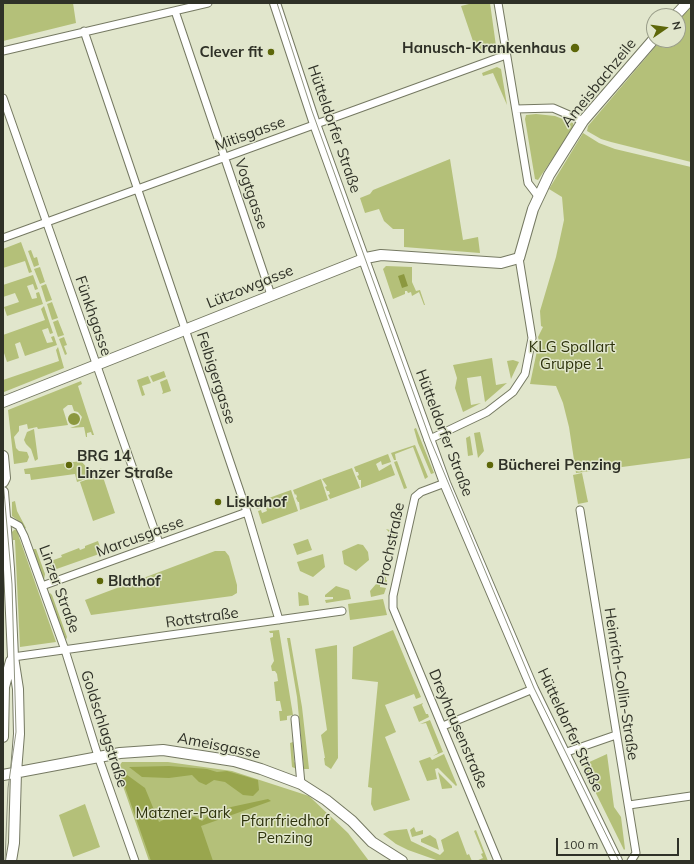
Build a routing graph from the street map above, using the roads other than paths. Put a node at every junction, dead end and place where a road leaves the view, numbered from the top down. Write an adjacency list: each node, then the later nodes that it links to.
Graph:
1 (208, 3): 4 (street)
2 (275, 3): 12 (main road, Hütteldorfer Straße)
3 (498, 3): 8 (street)
4 (175, 11): 5 (street); 13 (street, Vogtgasse)
5 (84, 31): 7 (street); 14 (street, Felbigergasse)
6 (646, 48): 11 (main road, Ameisbachzeile)
7 (3, 51)
8 (506, 55): 10 (street); 12 (street, Mitisgasse)
9 (3, 98): 16 (street, Fünkhgasse)
10 (516, 109): 11 (street); 15 (street)
11 (583, 121): 15 (main road, Ameisbachzeile)
12 (315, 124): 13 (street, Mitisgasse); 19 (main road, Hütteldorfer Straße)
13 (224, 157): 14 (street, Mitisgasse); 20 (street, Vogtgasse)
14 (139, 189): 16 (street, Mitisgasse); 21 (street, Felbigergasse)
15 (538, 196): 18 (main road, Ameisbachzeile)
16 (47, 222): 17 (street, Mitisgasse); 22 (street, Fünkhgasse)
17 (3, 238)
18 (519, 258): 19 (main road, Lützowgasse); 24 (street, Ameisbachzeile)
19 (364, 259): 20 (main road, Lützowgasse); 24 (main road, Hütteldorfer Straße)
20 (271, 295): 21 (main road, Lützowgasse)
21 (186, 329): 22 (main road, Lützowgasse); 30 (street, Felbigergasse)
22 (96, 365): 23 (main road, Lützowgasse); 32 (street, Fünkhgasse)
23 (3, 402)
24 (428, 440): 27 (main road, Hütteldorfer Straße)
25 (3, 456): 26 (main road)
26 (3, 482)
27 (446, 483): 34 (street, Prochstraße); 39 (main road, Hütteldorfer Straße)
28 (3, 492): 31 (main road)
29 (580, 510): 42 (street, Heinrich-Collin-Straße)
30 (247, 512): 32 (street, Marcusgasse); 36 (street, Felbigergasse)
31 (6, 519): 33 (street, Linzer Straße); 38 (main road)
32 (159, 543): 33 (street, Marcusgasse)
33 (42, 586): 37 (street, Linzer Straße)
34 (393, 608): 41 (street, Dreyhausenstraße)
35 (342, 611): 36 (street, Rottstraße)
36 (279, 620): 37 (street, Rottstraße)
37 (65, 650): 38 (street, Linzer Straße); 45 (street, Goldschlagstraße)
38 (12, 657): 43 (main road); 46 (main road)
39 (533, 689): 41 (street); 44 (main road, Hütteldorfer Straße)
40 (295, 719): 48 (street)
41 (443, 726): 55 (street, Dreyhausenstraße)
42 (616, 736): 44 (street); 50 (street, Heinrich-Collin-Straße)
43 (3, 737)
44 (564, 753): 56 (main road, Hütteldorfer Straße)
45 (98, 756): 46 (main road, Ameisgasse); 48 (main road, Ameisgasse); 53 (street, Goldschlagstraße)
46 (16, 772): 47 (main road, Ameisgasse); 52 (main road)
47 (3, 774)
48 (301, 784): 51 (main road, Ameisgasse)
49 (691, 796): 50 (street)
50 (629, 805): 57 (street, Heinrich-Collin-Straße)
51 (390, 858): 54 (main road, Ameisgasse)
52 (11, 861)
53 (135, 861)
54 (402, 861)
55 (498, 861)
56 (617, 861)
57 (631, 861)

